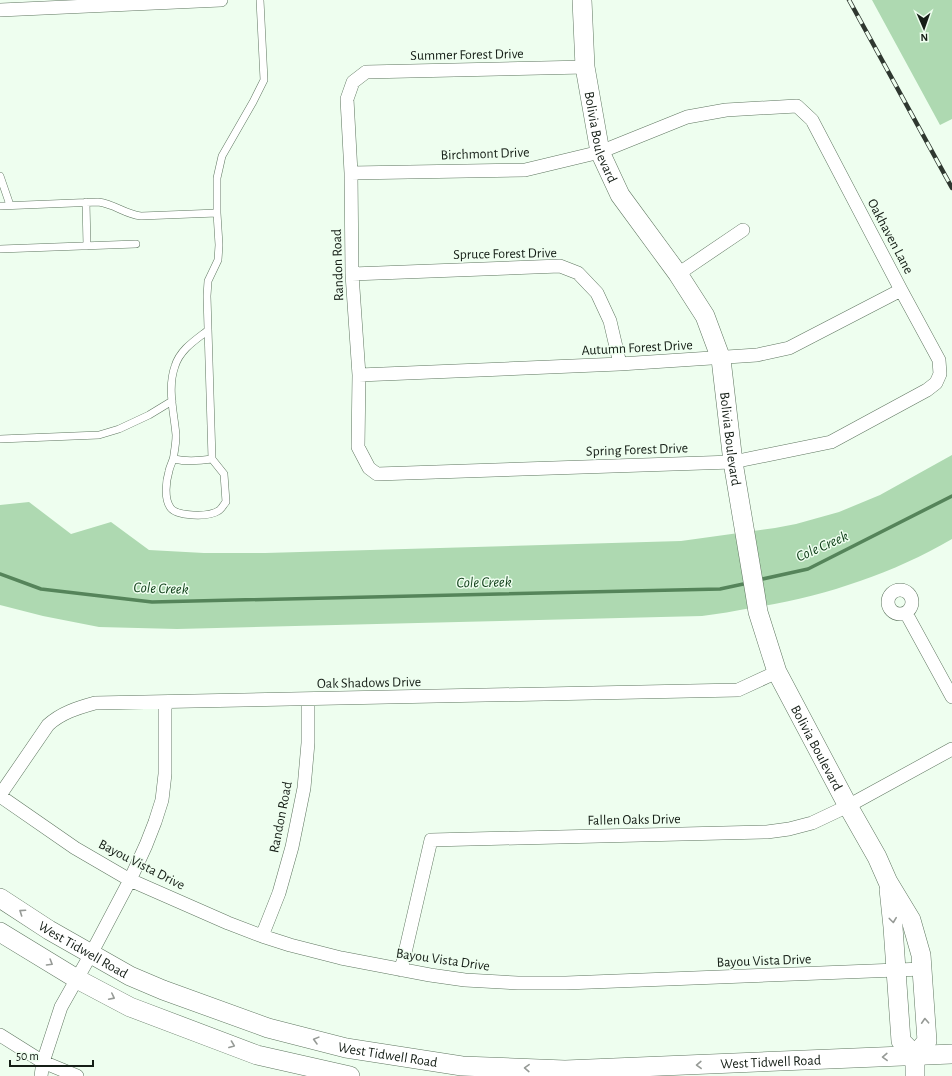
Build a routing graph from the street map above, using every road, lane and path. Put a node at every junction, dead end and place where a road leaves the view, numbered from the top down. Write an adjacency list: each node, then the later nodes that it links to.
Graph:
1 (220, 0): 4 (street)
2 (260, 0): 14 (lane)
3 (582, 0): 5 (main road, Bolivia Boulevard)
4 (0, 10)
5 (585, 67): 6 (street, Summer Forest Drive); 8 (main road, Bolivia Boulevard)
6 (353, 82): 9 (street, Randon Road)
7 (779, 108): 8 (street, Birchmont Drive); 21 (street, Oakhaven Lane)
8 (600, 152): 9 (street, Birchmont Drive); 20 (main road, Bolivia Boulevard)
9 (351, 173): 19 (street, Randon Road)
10 (0, 176): 13 (lane)
11 (86, 202): 13 (lane); 14 (lane); 17 (lane)
12 (0, 206): 13 (lane)
13 (10, 206)
14 (217, 213): 22 (lane)
15 (743, 230): 20 (street)
16 (136, 244): 17 (lane)
17 (87, 246): 18 (lane)
18 (0, 249)
19 (352, 274): 24 (street, Spruce Forest Drive); 25 (street, Randon Road)
20 (678, 274): 23 (main road, Bolivia Boulevard)
21 (901, 290): 23 (street, Autumn Forest Drive); 26 (street, Oakhaven Lane)
22 (207, 331): 27 (lane); 31 (lane)
23 (721, 359): 24 (street, Autumn Forest Drive); 32 (main road, Bolivia Boulevard)
24 (620, 364): 25 (street, Autumn Forest Drive)
25 (359, 375): 29 (street, Randon Road)
26 (918, 395): 32 (street, Spring Forest Drive)
27 (172, 401): 28 (lane); 30 (lane)
28 (0, 439)
29 (358, 447): 32 (street, Spring Forest Drive)
30 (174, 459): 31 (lane); 31 (lane)
31 (212, 459)
32 (733, 462): 34 (main road, Bolivia Boulevard)
33 (906, 613): 35 (street)
34 (777, 672): 36 (street, Oak Shadows Drive); 40 (main road, Bolivia Boulevard)
35 (952, 697)
36 (308, 699): 37 (street, Oak Shadows Drive); 45 (street, Randon Road)
37 (165, 702): 39 (street, Oak Shadows Drive); 41 (street)
38 (952, 749): 40 (street, Fallen Oaks Drive)
39 (0, 795): 41 (street, Bayou Vista Drive)
40 (848, 806): 42 (main road, Bolivia Boulevard); 48 (street, Fallen Oaks Drive)
41 (130, 880): 45 (street, Bayou Vista Drive); 46 (street)
42 (888, 882): 47 (main road, Bolivia Boulevard); 49 (main road, Bolivia Boulevard, one-way to 49)
43 (0, 898): 46 (main road, West Tidwell Road, one-way to 43)
44 (0, 932): 50 (main road, West Tidwell Road, one-way to 50)
45 (262, 936): 48 (street, Bayou Vista Drive)
46 (91, 954): 50 (street); 52 (main road, West Tidwell Road, one-way to 46)
47 (923, 969): 49 (street, Bayou Vista Drive); 54 (main road, Bolivia Boulevard, one-way to 47)
48 (401, 970): 49 (street, Bayou Vista Drive)
49 (897, 970): 54 (main road, Bolivia Boulevard)
50 (77, 979): 55 (street); 58 (main road, West Tidwell Road, one-way to 58)
51 (0, 1035): 55 (street)
52 (346, 1048): 57 (main road, West Tidwell Road, one-way to 52); 58 (main road)
53 (952, 1054): 54 (main road, West Tidwell Road)
54 (915, 1055): 56 (main road, West Tidwell Road, one-way to 56); 61 (main road)
55 (43, 1062): 59 (street); 60 (street)
56 (719, 1070): 57 (main road, West Tidwell Road, one-way to 57)
57 (565, 1073)
58 (345, 1075)
59 (41, 1076)
60 (77, 1076)
61 (915, 1076)

